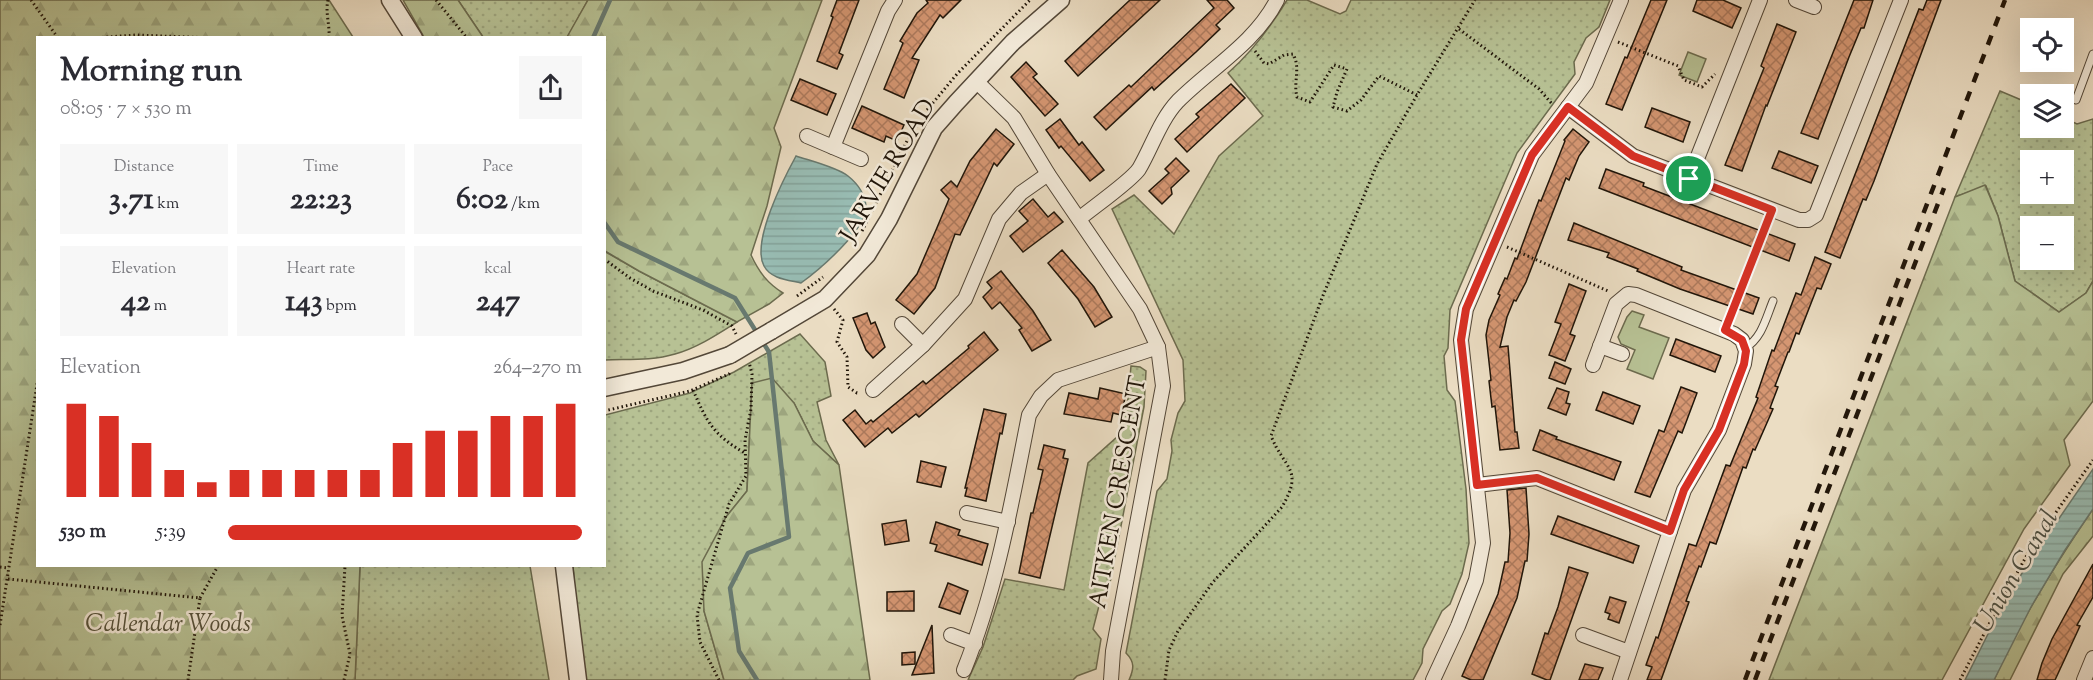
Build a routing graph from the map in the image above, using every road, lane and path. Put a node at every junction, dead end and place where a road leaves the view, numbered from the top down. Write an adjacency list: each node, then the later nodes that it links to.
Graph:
1 (31, 0): 15 (path)
2 (328, 0): 18 (path)
3 (390, 0): 19 (street)
4 (436, 0): 20 (path)
5 (895, 0): 30 (street)
6 (1061, 0): 25 (street, JARVIE ROAD)
7 (1277, 0): 22 (street)
8 (1475, 0): 14 (path)
9 (1622, 0): 21 (street)
10 (1760, 0): 24 (street)
11 (1796, 0): 13 (street)
12 (1901, 0): 34 (street)
13 (1814, 7)
14 (1459, 29): 26 (path); 28 (path)
15 (57, 36)
16 (122, 36): 17 (path)
17 (162, 36)
18 (329, 36)
19 (413, 36)
20 (464, 36)
21 (1606, 36): 24 (path); 28 (street)
22 (1245, 42): 26 (path); 35 (street)
23 (2093, 54): 27 (lane)
24 (1728, 79): 33 (street)
25 (976, 81): 32 (street, AITKEN CRESCENT); 38 (street, JARVIE ROAD)
26 (1417, 95): 81 (path)
27 (2076, 100)
28 (1565, 111): 33 (street); 36 (street)
29 (807, 136): 30 (street)
30 (833, 147): 31 (street)
31 (861, 159)
32 (1048, 174): 35 (street, AITKEN CRESCENT); 44 (street)
33 (1689, 179): 34 (street)
34 (1772, 210): 42 (path)
35 (1079, 219): 46 (street, AITKEN CRESCENT)
36 (1495, 242): 39 (path); 58 (street)
37 (606, 260): 43 (path)
38 (825, 299): 49 (street, JARVIE ROAD, bridge); 53 (path)
39 (1620, 299): 42 (street); 45 (street)
40 (1773, 301): 47 (lane)
41 (902, 324): 44 (street)
42 (1725, 330): 47 (street)
43 (736, 335)
44 (923, 345): 53 (street)
45 (1600, 346): 48 (street); 50 (street)
46 (1158, 347): 60 (street); 80 (street, AITKEN CRESCENT)
47 (1745, 348): 61 (street)
48 (1623, 354)
49 (737, 358): 51 (street, JARVIE ROAD); 52 (path); 56 (path)
50 (1593, 365)
51 (606, 388)
52 (693, 390): 55 (path); 56 (path)
53 (873, 390)
54 (36, 391): 66 (path)
55 (606, 411)
56 (745, 453): 79 (path)
57 (2093, 460): 84 (path)
58 (1477, 485): 61 (street); 82 (street)
59 (967, 513): 60 (street)
60 (1008, 522): 72 (street)
61 (1670, 531): 73 (street)
62 (0, 567): 66 (path)
63 (217, 567): 68 (path)
64 (345, 567): 77 (path)
65 (564, 567): 78 (street)
66 (9, 568): 67 (path)
67 (8, 579): 68 (path); 69 (path)
68 (200, 597): 76 (path)
69 (0, 625)
70 (951, 635): 72 (street)
71 (1583, 635): 73 (street)
72 (975, 644): 75 (street)
73 (1629, 652): 83 (street)
74 (2093, 658): 85 (street)
75 (963, 673)
76 (188, 680)
77 (344, 680)
78 (578, 680)
79 (719, 680)
80 (1111, 680)
81 (1165, 680)
82 (1433, 680)
83 (1620, 680)
84 (1960, 680)
85 (2084, 680)

